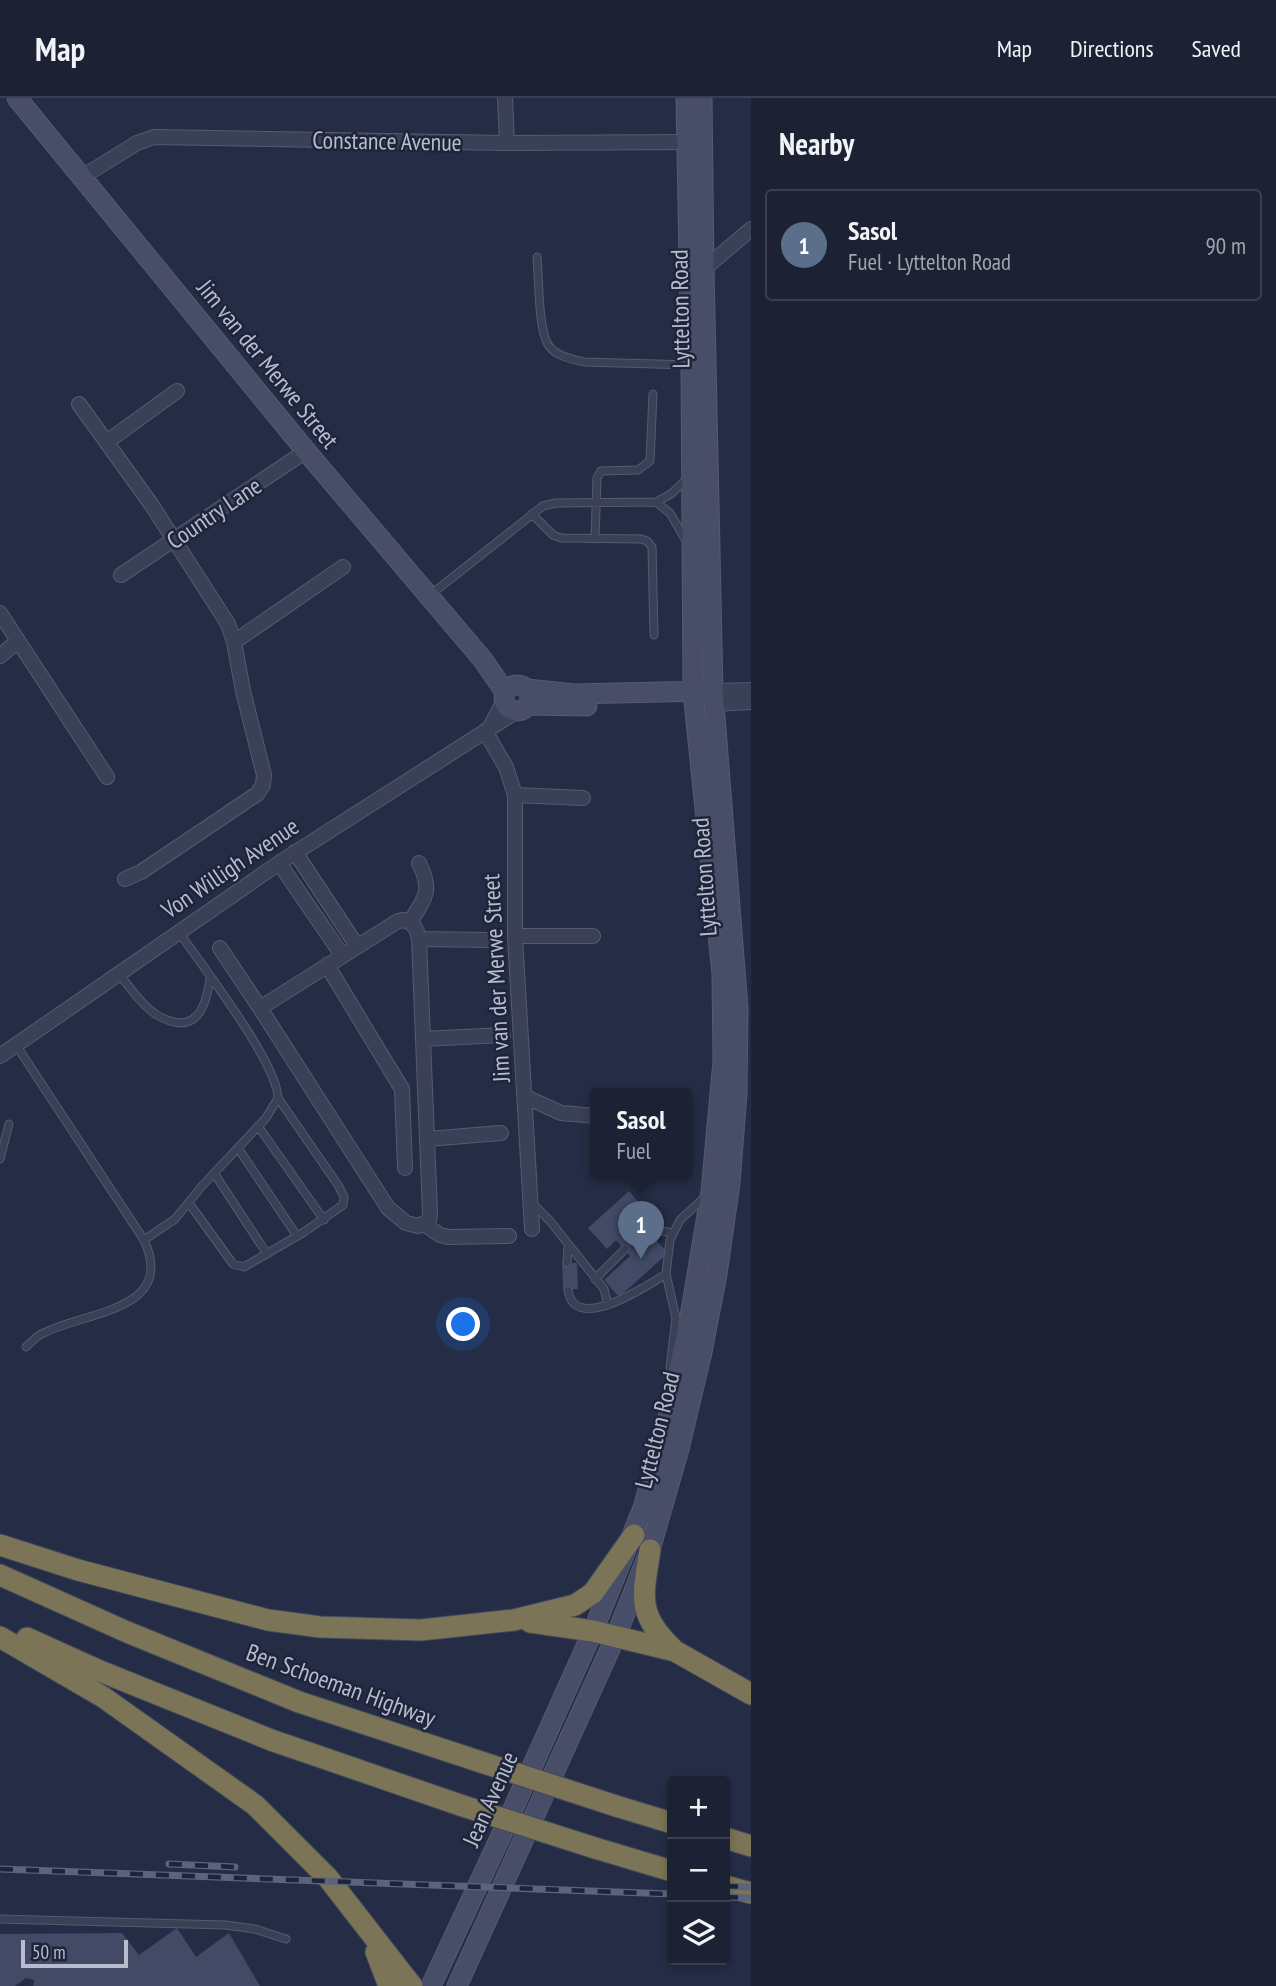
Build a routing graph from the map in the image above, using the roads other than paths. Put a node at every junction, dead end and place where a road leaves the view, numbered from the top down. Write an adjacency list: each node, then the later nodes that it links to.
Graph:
1 (17, 98): 7 (main road, Jim van der Merwe Street)
2 (505, 98): 6 (street)
3 (687, 98): 5 (main road, Lyttelton Road)
4 (702, 98): 5 (main road, Lyttelton Road)
5 (695, 142): 6 (street, Constance Avenue); 10 (main road, Lyttelton Road); 11 (main road, Lyttelton Road)
6 (507, 144): 7 (street, Constance Avenue)
7 (82, 177): 16 (main road, Jim van der Merwe Street)
8 (751, 229): 10 (street)
9 (537, 257): 11 (lane)
10 (704, 269): 34 (main road, Lyttelton Road)
11 (691, 365): 17 (main road, Lyttelton Road)
12 (177, 391): 15 (street)
13 (653, 394): 19 (lane)
14 (79, 404): 15 (street)
15 (108, 441): 22 (street)
16 (306, 451): 22 (street, Country Lane); 26 (main road, Jim van der Merwe Street)
17 (691, 475): 18 (lane); 23 (main road, Lyttelton Road)
18 (656, 502): 19 (lane); 23 (lane)
19 (596, 503): 20 (lane); 21 (lane)
20 (532, 514): 21 (lane); 26 (lane)
21 (595, 539): 28 (lane)
22 (174, 540): 25 (street, Country Lane); 30 (street)
23 (692, 552): 34 (main road, Lyttelton Road)
24 (343, 567): 30 (street)
25 (121, 575)
26 (428, 596): 33 (main road, Jim van der Merwe Street)
27 (0, 613): 29 (street)
28 (654, 635)
29 (18, 641): 31 (street); 37 (street)
30 (234, 642): 43 (street)
31 (0, 656)
32 (751, 690): 34 (street)
33 (516, 697): 34 (main road); 36 (street, Von Willigh Avenue)
34 (704, 698): 35 (street); 57 (main road, Lyttelton Road)
35 (751, 702)
36 (487, 729): 38 (street, Jim van der Merwe Street); 40 (street, Von Willigh Avenue)
37 (107, 777)
38 (515, 794): 39 (street); 46 (street, Jim van der Merwe Street)
39 (583, 798)
40 (295, 852): 41 (street, Von Willigh Avenue); 50 (street)
41 (279, 863): 45 (street, Von Willigh Avenue); 52 (street)
42 (419, 863): 44 (street)
43 (125, 879)
44 (410, 922): 48 (street); 50 (street)
45 (179, 932): 54 (street, Von Willigh Avenue); 55 (lane)
46 (515, 936): 47 (street); 62 (street, Jim van der Merwe Street)
47 (593, 936)
48 (419, 939): 49 (street); 59 (street)
49 (491, 940)
50 (357, 946): 52 (street)
51 (220, 948): 56 (street)
52 (342, 955): 53 (street)
53 (327, 965): 56 (street); 71 (street)
54 (119, 974): 55 (lane); 60 (street, Von Willigh Avenue)
55 (210, 977): 63 (lane)
56 (260, 1008): 77 (street)
57 (737, 1008): 73 (main road, Lyttelton Road); 96 (main road, Lyttelton Road)
58 (503, 1035): 59 (street)
59 (423, 1039): 68 (street)
60 (16, 1045): 61 (street, Von Willigh Avenue); 83 (lane)
61 (0, 1056)
62 (526, 1097): 64 (street); 74 (street, Jim van der Merwe Street)
63 (278, 1098): 66 (lane); 76 (lane)
64 (590, 1115)
65 (9, 1124): 70 (lane)
66 (258, 1126): 69 (lane); 76 (lane)
67 (501, 1133): 68 (street)
68 (427, 1139): 77 (street)
69 (238, 1148): 72 (lane); 82 (lane)
70 (0, 1159)
71 (405, 1168)
72 (214, 1172): 75 (lane); 86 (lane)
73 (711, 1192): 80 (lane); 93 (main road, Lyttelton Road)
74 (531, 1202): 78 (street, Jim van der Merwe Street); 84 (lane)
75 (189, 1203): 83 (lane); 86 (lane)
76 (324, 1220): 82 (lane)
77 (425, 1224): 81 (street)
78 (533, 1230)
79 (642, 1233): 80 (lane)
80 (672, 1233): 88 (lane)
81 (509, 1236)
82 (297, 1237): 86 (lane)
83 (144, 1240): 92 (lane)
84 (568, 1247): 87 (lane); 89 (lane)
85 (625, 1250): 89 (lane)
86 (267, 1254)
87 (567, 1263)
88 (666, 1274): 91 (lane); 93 (lane)
89 (595, 1279): 91 (lane)
90 (568, 1290): 91 (lane)
91 (608, 1305)
92 (26, 1347)
93 (667, 1422): 94 (main road, Lyttelton Road)
94 (634, 1535): 98 (highway); 100 (main road, Lyttelton Road)
95 (0, 1545): 98 (highway)
96 (650, 1550): 101 (main road, Lyttelton Road); 103 (highway)
97 (0, 1575): 105 (highway, Ben Schoeman Highway, bridge)
98 (514, 1620): 100 (highway)
99 (0, 1625): 108 (highway, bridge)
100 (593, 1631): 101 (highway); 116 (main road, Jean Avenue)
101 (616, 1636): 103 (highway); 117 (main road, Jean Avenue)
102 (0, 1637): 112 (highway)
103 (675, 1651): 104 (highway)
104 (751, 1694)
105 (667, 1821)
106 (728, 1839): 107 (highway)
107 (751, 1846)
108 (667, 1870)
109 (730, 1887): 110 (highway)
110 (751, 1893)
111 (0, 1919): 113 (lane)
112 (363, 1923): 114 (highway); 115 (highway)
113 (286, 1939)
114 (389, 1986)
115 (412, 1986)
116 (431, 1986)
117 (457, 1986)

